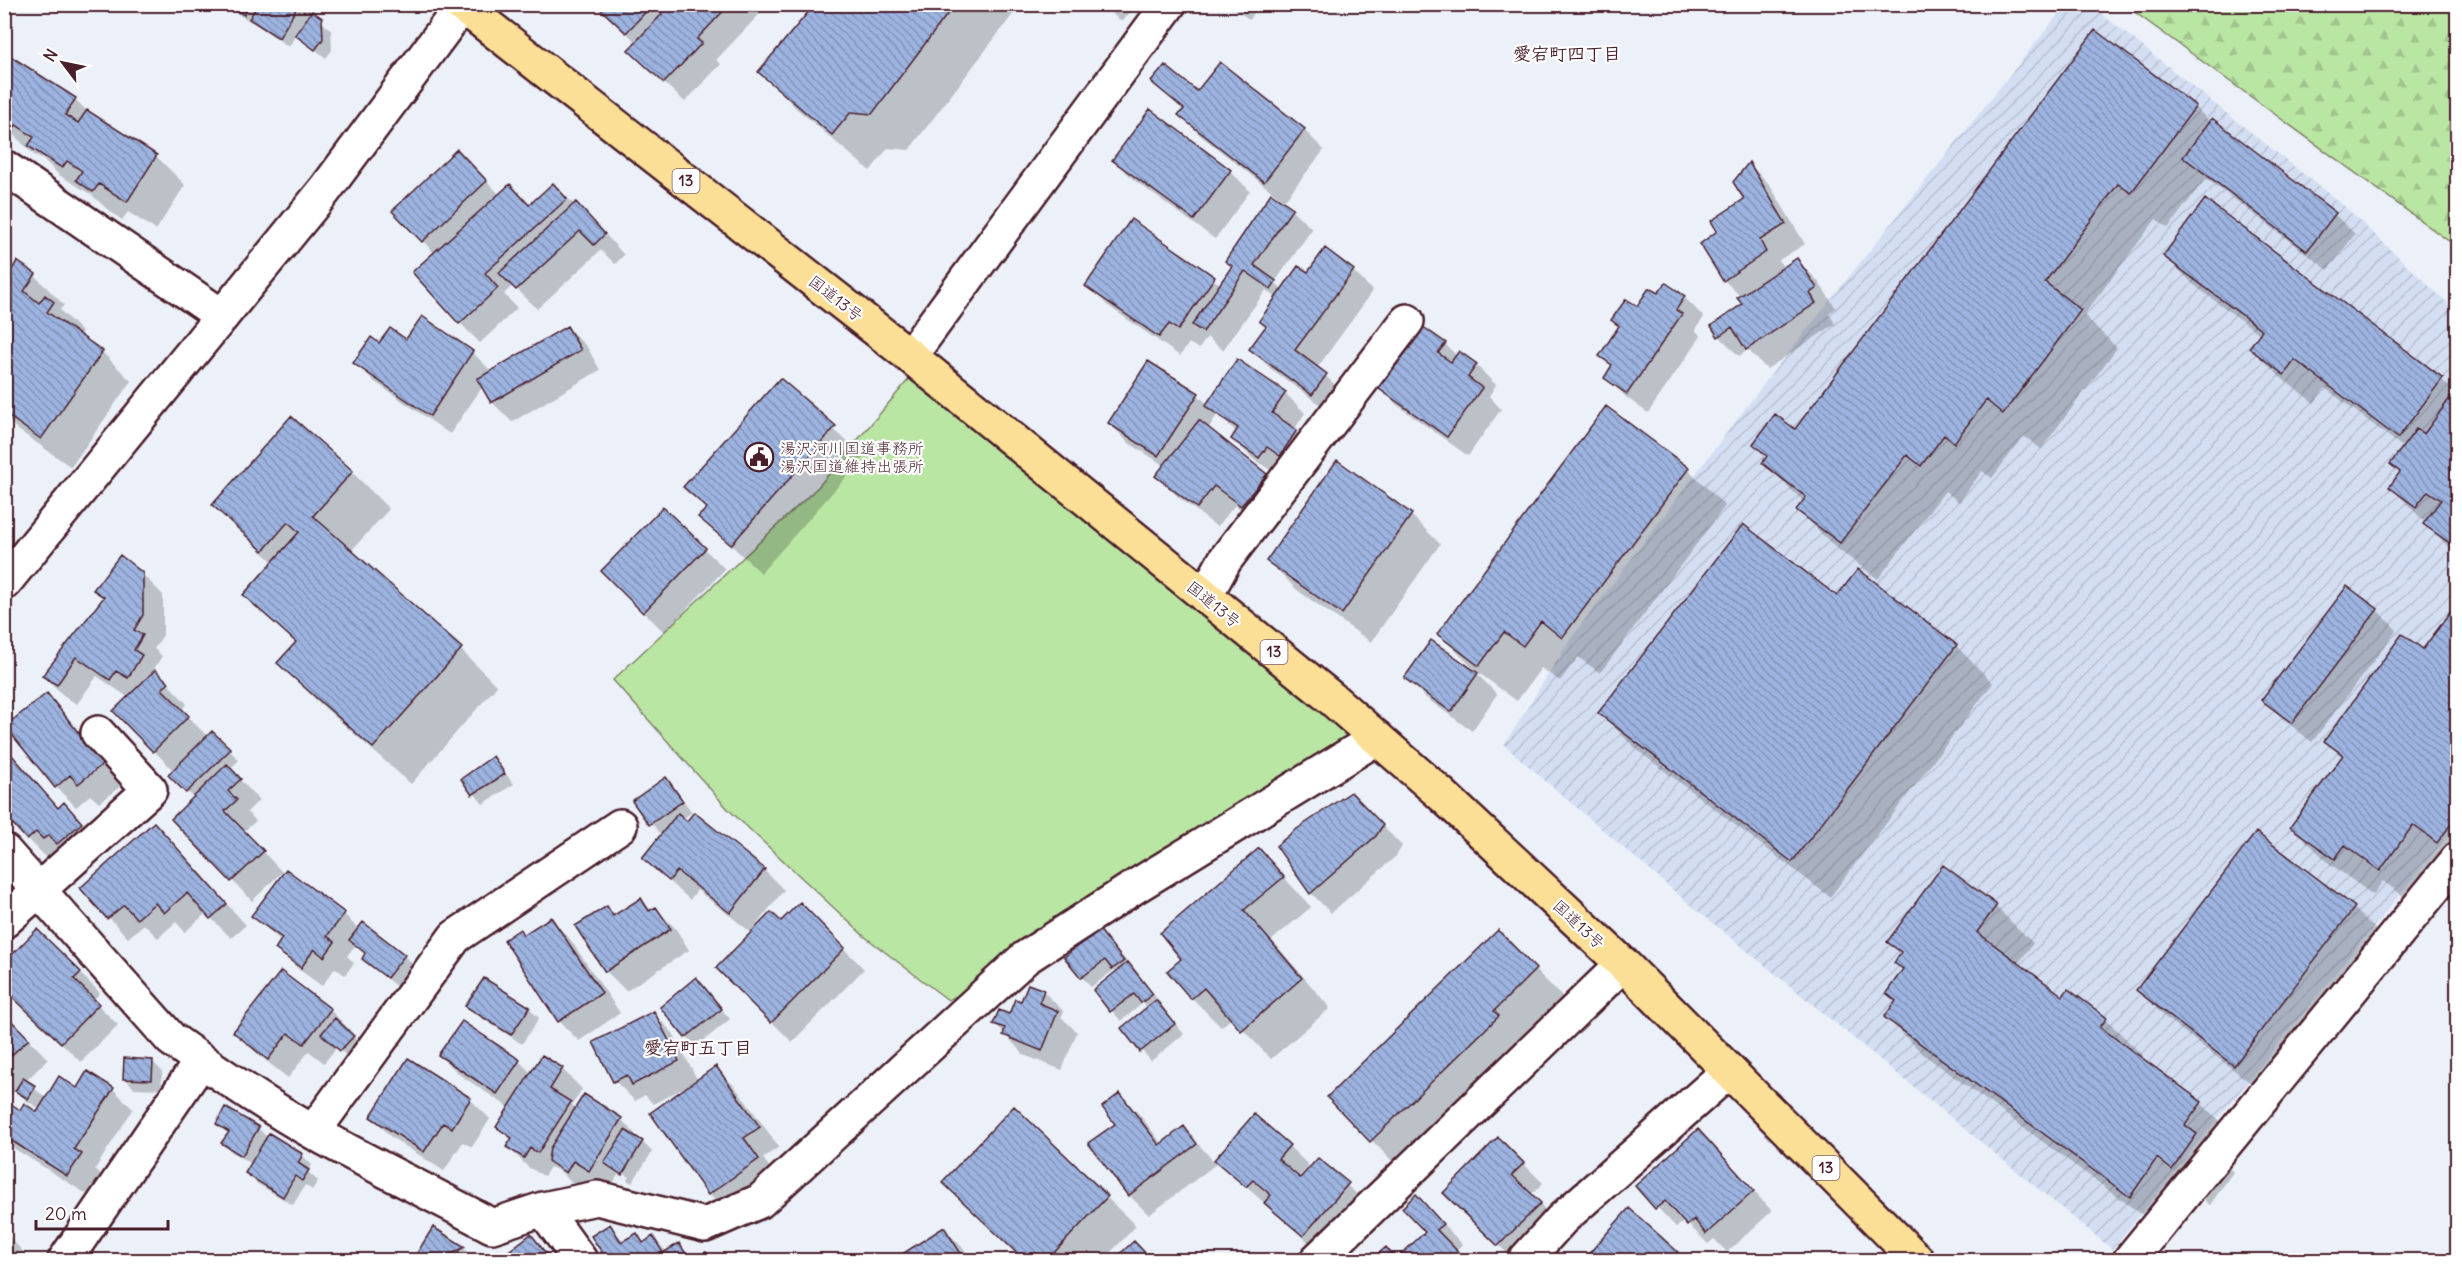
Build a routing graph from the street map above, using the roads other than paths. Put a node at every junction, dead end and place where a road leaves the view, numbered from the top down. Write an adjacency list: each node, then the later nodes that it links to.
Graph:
1 (1169, 4): 6 (street)
2 (462, 5): 4 (street); 6 (highway, 国道13号 / 13)
3 (4, 167): 4 (street)
4 (222, 316): 7 (street)
5 (1407, 321): 8 (street)
6 (910, 356): 8 (highway, 国道13号 / 13)
7 (4, 583)
8 (1205, 596): 10 (highway, 国道13号 / 13)
9 (98, 733): 14 (street)
10 (1377, 738): 16 (highway, 国道13号 / 13); 20 (street)
11 (620, 826): 19 (street)
12 (4, 851): 14 (street)
13 (2457, 859): 26 (street)
14 (38, 891): 15 (street); 17 (street)
15 (4, 921)
16 (1623, 964): 18 (highway, 国道13号 / 13); 23 (street)
17 (201, 1061): 19 (street); 21 (street)
18 (1729, 1071): 24 (street); 25 (highway, 国道13号 / 13)
19 (313, 1132): 20 (street)
20 (543, 1209): 22 (street)
21 (65, 1260)
22 (579, 1260)
23 (1317, 1260)
24 (1525, 1260)
25 (1917, 1260)
26 (2130, 1260)

